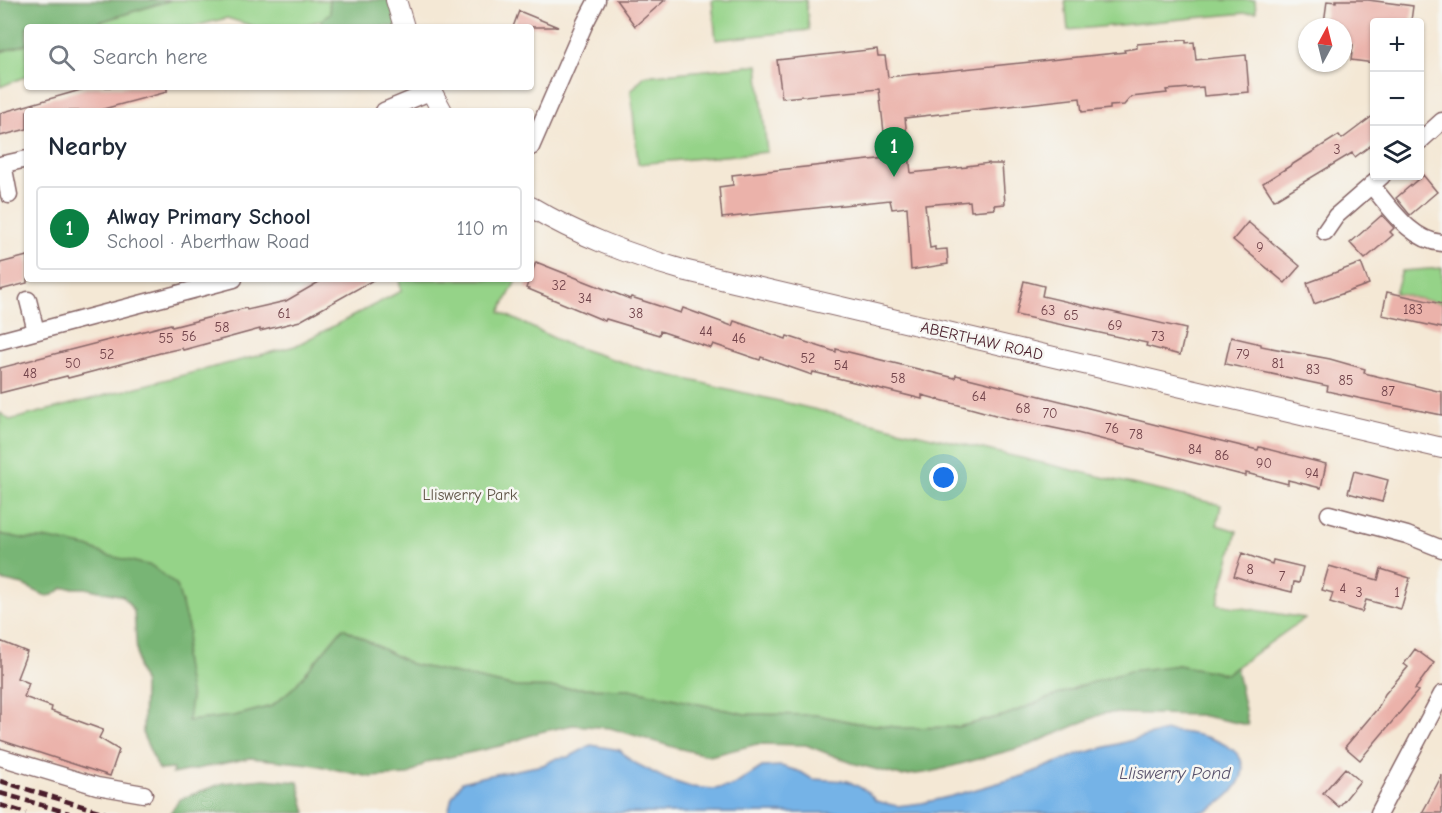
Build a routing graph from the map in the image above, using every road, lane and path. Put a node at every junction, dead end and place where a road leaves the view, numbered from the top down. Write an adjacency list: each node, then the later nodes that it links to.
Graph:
1 (396, 0): 3 (street)
2 (597, 0): 10 (street)
3 (403, 24)
4 (428, 90): 6 (street)
5 (431, 90): 7 (street)
6 (390, 108)
7 (440, 108)
8 (1442, 121): 9 (street)
9 (1424, 137)
10 (534, 140)
11 (24, 160): 12 (street)
12 (2, 164): 14 (street)
13 (1376, 180): 16 (street); 17 (street)
14 (9, 195)
15 (534, 209): 22 (street, ABERTHAW ROAD)
16 (1325, 232)
17 (1442, 243)
18 (223, 282): 20 (street)
19 (28, 300): 20 (street)
20 (36, 331): 21 (street)
21 (0, 340)
22 (1442, 448)
23 (1329, 514): 24 (street)
24 (1442, 549)
25 (1442, 696): 28 (street)
26 (0, 757): 27 (street)
27 (144, 794)
28 (1379, 813)

